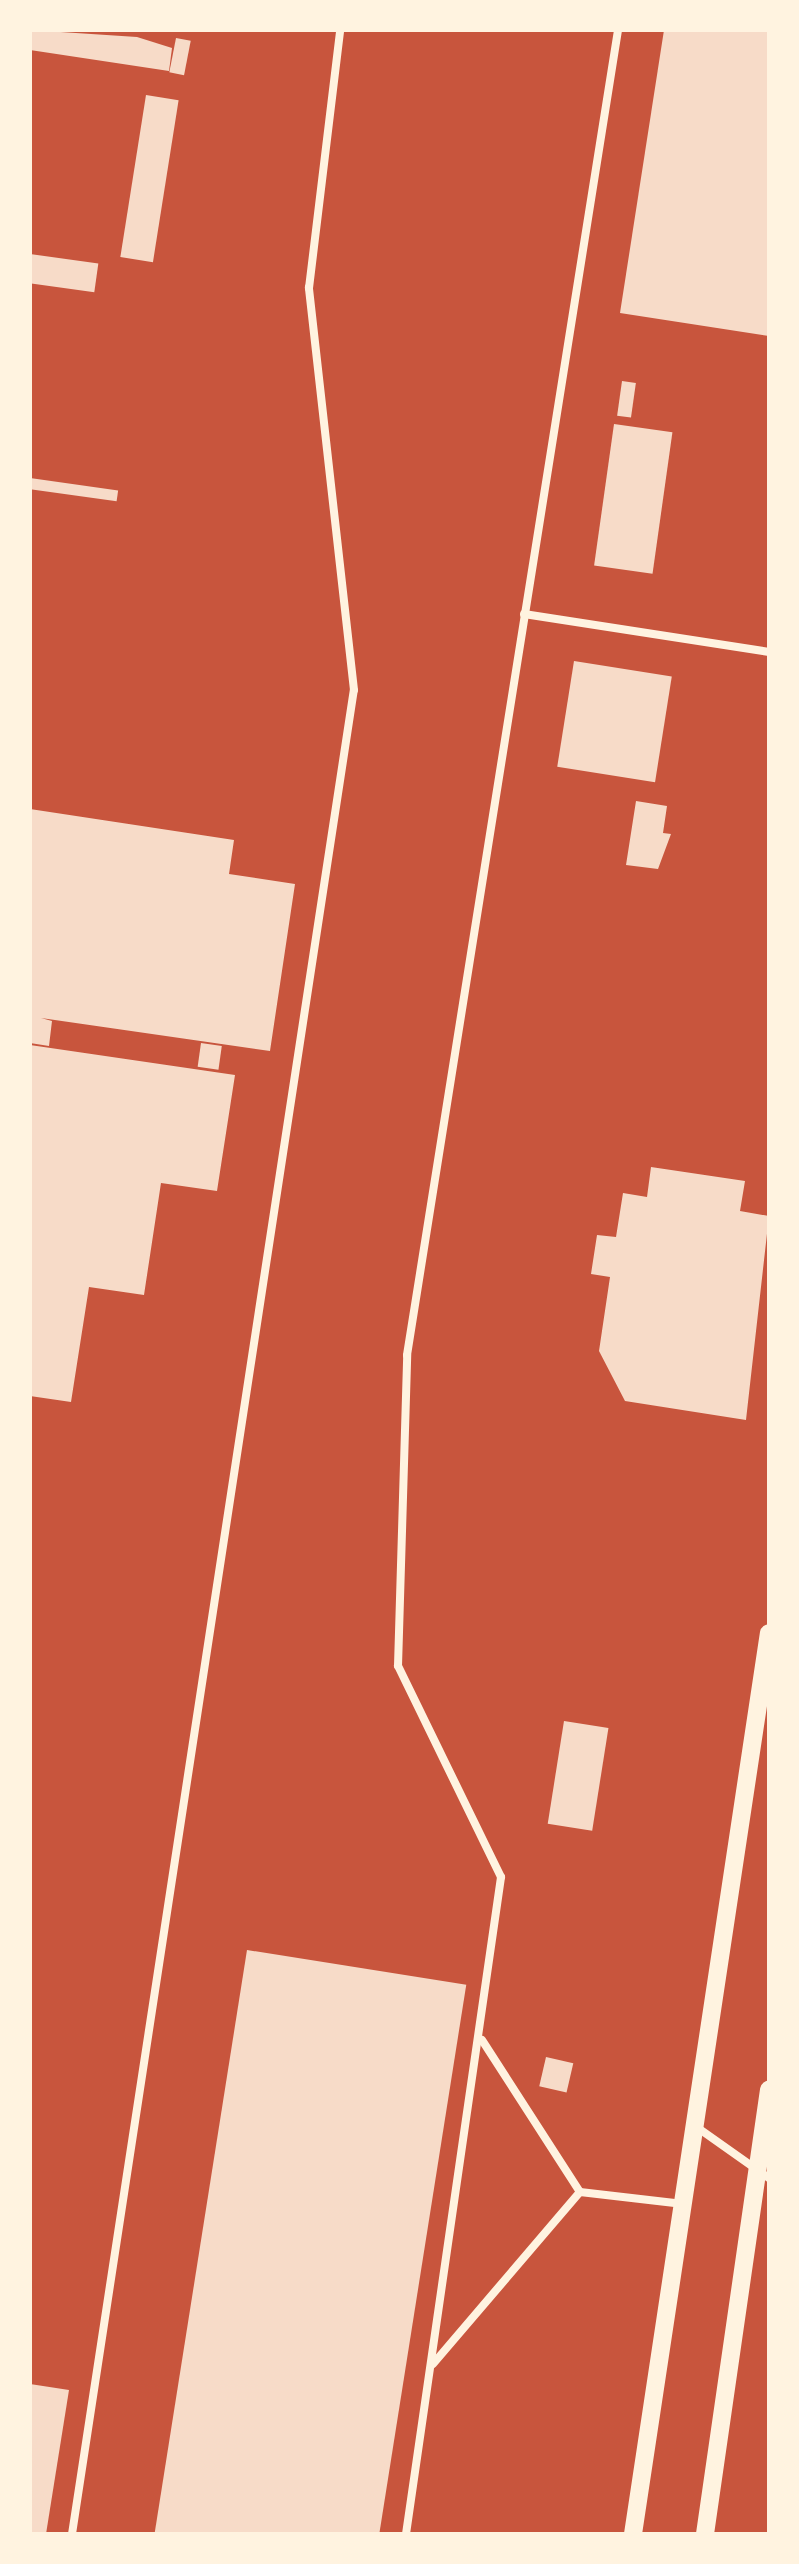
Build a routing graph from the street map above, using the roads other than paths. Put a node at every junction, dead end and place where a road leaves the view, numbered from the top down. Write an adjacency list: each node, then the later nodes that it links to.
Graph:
1 (340, 30): 14 (lane)
2 (618, 30): 3 (lane)
3 (524, 614): 4 (lane); 7 (lane)
4 (769, 652)
5 (769, 1633): 6 (street)
6 (764, 1700): 9 (street)
7 (482, 2040): 11 (lane); 13 (lane)
8 (769, 2090): 10 (street)
9 (698, 2128): 10 (lane); 12 (street)
10 (764, 2174): 17 (street)
11 (580, 2192): 12 (lane); 13 (lane)
12 (685, 2204): 16 (street)
13 (432, 2366): 15 (lane)
14 (72, 2534)
15 (406, 2534)
16 (632, 2534)
17 (705, 2534)

